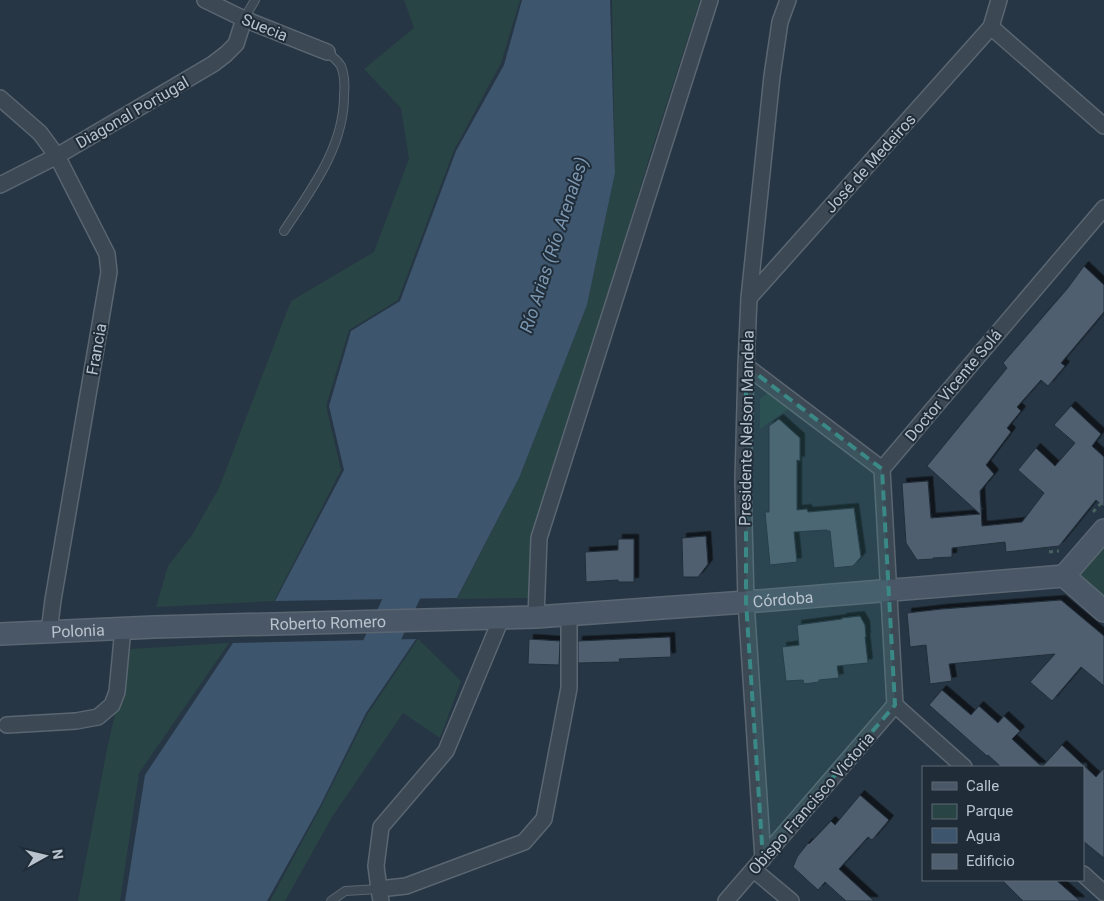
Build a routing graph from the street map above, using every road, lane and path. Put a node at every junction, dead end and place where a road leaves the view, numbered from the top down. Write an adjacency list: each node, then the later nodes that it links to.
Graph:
1 (205, 0): 6 (street, Suecia)
2 (255, 0): 6 (lane)
3 (710, 0): 24 (street)
4 (788, 0): 15 (street, Presidente Nelson Mandela)
5 (998, 0): 7 (street)
6 (244, 20): 8 (street, Suecia); 11 (street, Diagonal Portugal)
7 (991, 28): 10 (street); 15 (street, José de Medeiros)
8 (327, 52): 14 (lane)
9 (0, 98): 11 (street, Francia)
10 (1104, 126)
11 (57, 156): 12 (street, Diagonal Portugal); 28 (street, Francia)
12 (0, 185)
13 (1104, 208): 17 (street, Doctor Vicente Solá)
14 (284, 231)
15 (749, 298): 16 (street, Presidente Nelson Mandela)
16 (746, 366): 17 (street); 21 (street, Presidente Nelson Mandela)
17 (882, 469): 20 (street)
18 (1104, 530): 19 (main road)
19 (1064, 576): 20 (main road, Córdoba); 22 (main road)
20 (888, 591): 21 (main road, Córdoba); 30 (street)
21 (746, 602): 23 (main road, Córdoba); 33 (street, Presidente Nelson Mandela)
22 (1104, 611)
23 (569, 615): 24 (main road, Córdoba); 36 (street)
24 (536, 617): 25 (main road, Córdoba)
25 (501, 618): 26 (main road, Roberto Romero); 36 (street)
26 (154, 627): 27 (main road, Polonia)
27 (124, 628): 28 (main road, Polonia); 31 (street)
28 (49, 632): 29 (main road, Polonia)
29 (0, 634)
30 (895, 706): 32 (street); 33 (street, Obispo Francisco Victoria)
31 (7, 725)
32 (963, 766)
33 (759, 864): 38 (street, Obispo Francisco Victoria); 39 (street)
34 (1084, 875): 35 (street)
35 (1104, 893)
36 (380, 895): 37 (lane)
37 (331, 901)
38 (726, 901)
39 (791, 901)

